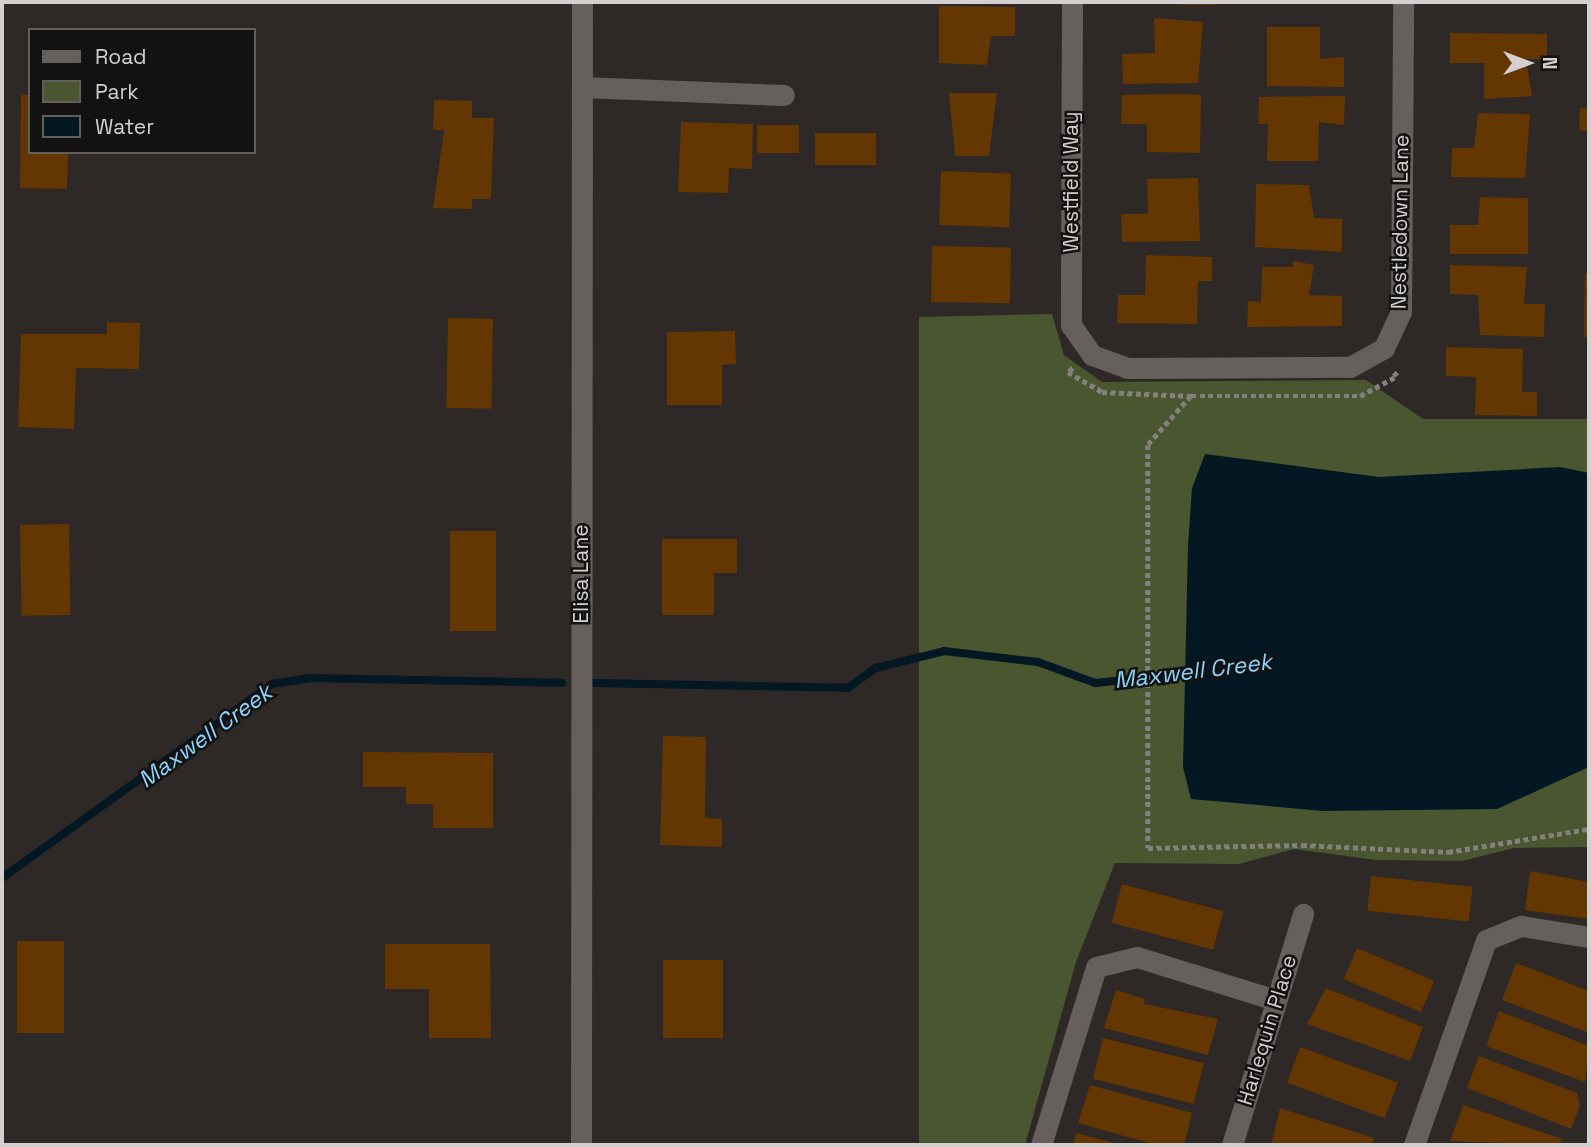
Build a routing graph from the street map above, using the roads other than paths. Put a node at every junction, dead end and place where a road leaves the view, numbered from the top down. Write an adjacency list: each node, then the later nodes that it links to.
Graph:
1 (582, 2): 4 (street, Elisa Lane)
2 (1072, 2): 6 (street, Westfield Way)
3 (1403, 2): 6 (street, Nestledown Lane)
4 (582, 87): 5 (street); 10 (street, Elisa Lane)
5 (784, 95)
6 (1092, 355)
7 (1303, 914): 9 (street, Harlequin Place)
8 (1589, 937): 13 (street)
9 (1276, 1000): 11 (street); 12 (street, Harlequin Place)
10 (581, 1145)
11 (1041, 1145)
12 (1232, 1145)
13 (1414, 1145)

